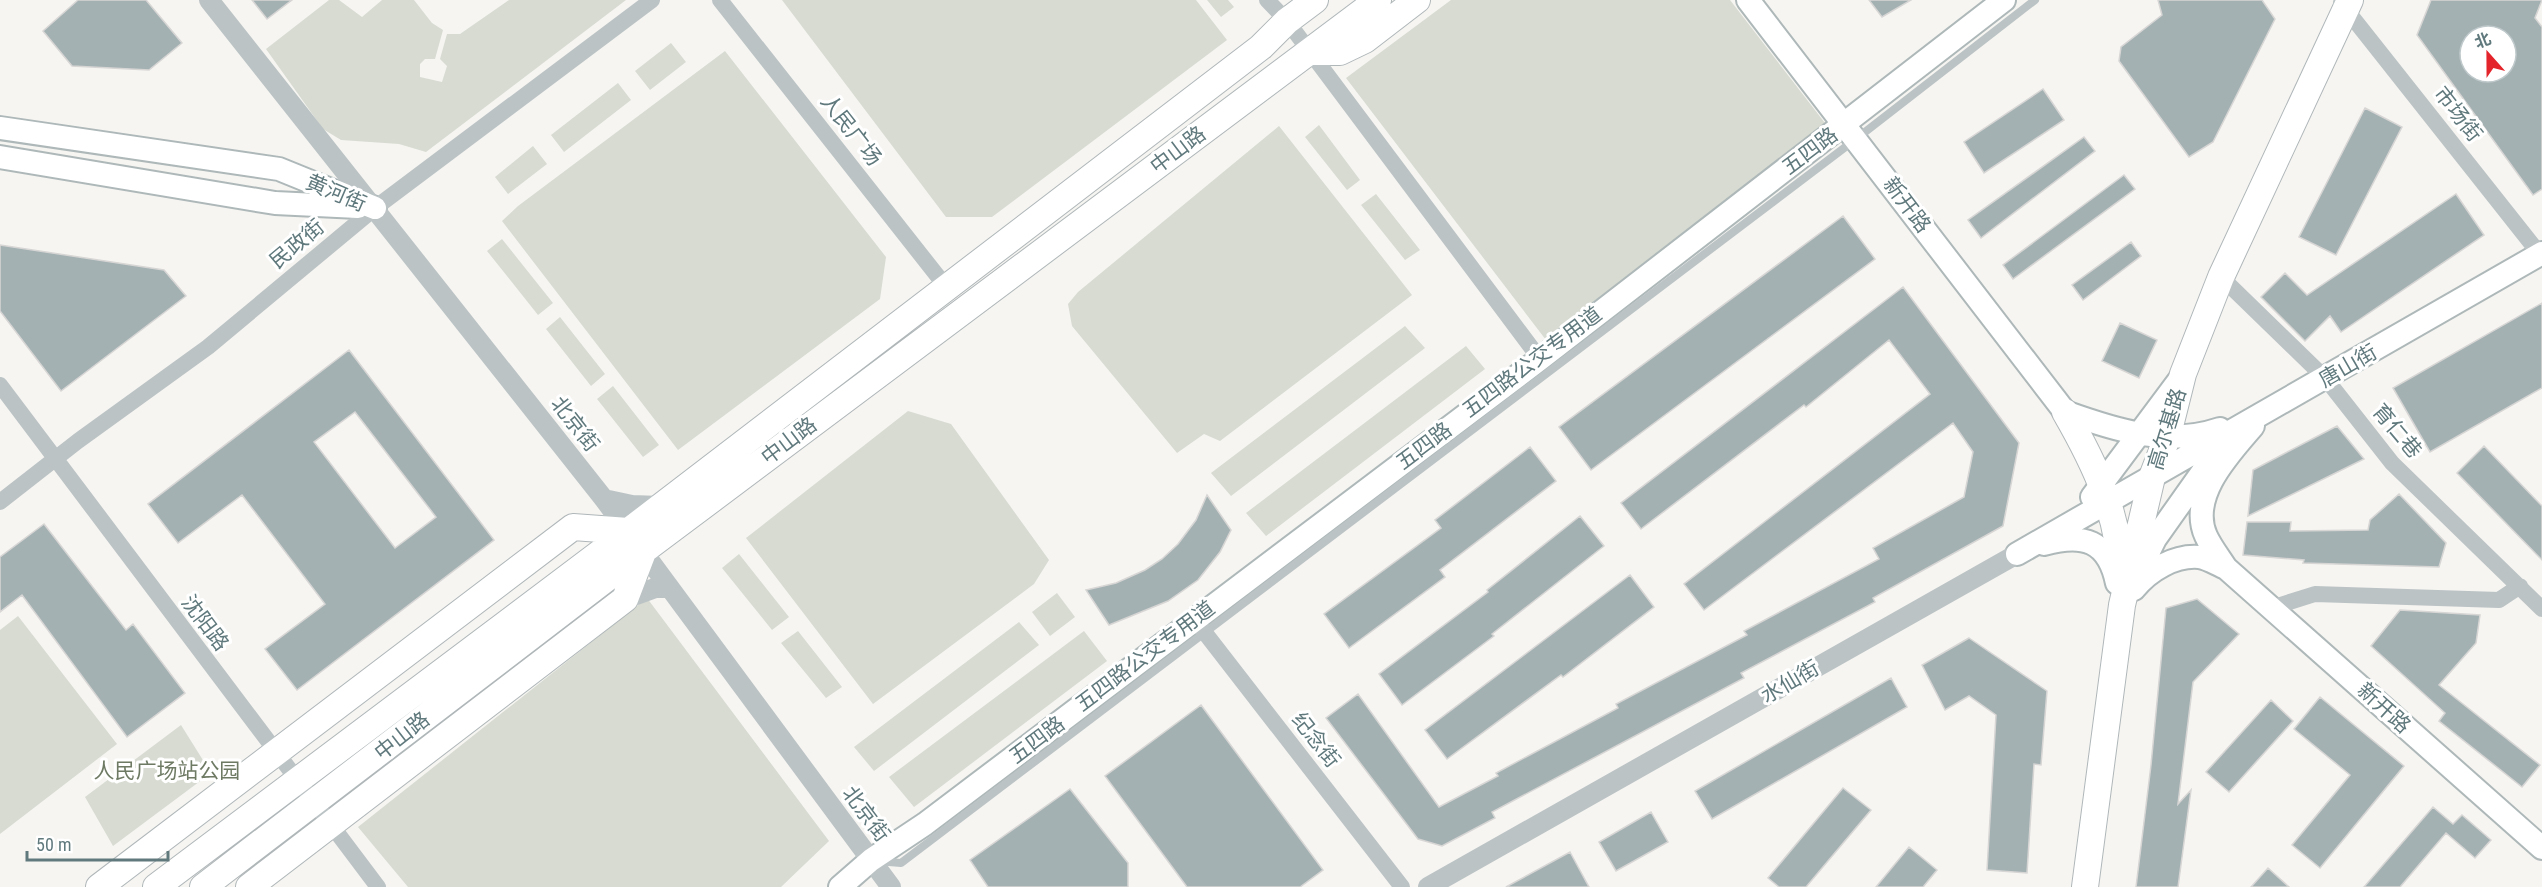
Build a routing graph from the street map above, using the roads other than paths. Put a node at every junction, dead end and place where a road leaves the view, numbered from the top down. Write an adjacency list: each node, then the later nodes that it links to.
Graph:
1 (209, 0): 17 (street, 北京街)
2 (652, 0): 17 (street, 民政街)
3 (720, 0): 20 (street, 人民广场)
4 (1267, 0): 12 (street)
5 (1315, 0): 12 (main road, 中山路)
6 (1378, 0): 13 (main road, 中山路)
7 (1417, 0): 13 (main road)
8 (1748, 0): 15 (main road, 新开路)
9 (2004, 0): 15 (main road, 五四路)
10 (2036, 0): 15 (lane, 五四路公交专用道)
11 (2345, 3): 18 (street, 市场街); 19 (main road, 高尔基路)
12 (1290, 11): 13 (street); 20 (main road, 中山路)
13 (1309, 52): 21 (street); 36 (main road, 中山路)
14 (0, 128): 17 (main road, 黄河街)
15 (1850, 132): 21 (main road, 五四路); 25 (main road, 新开路); 45 (lane, 五四路公交专用道)
16 (0, 157): 17 (main road, 黄河街)
17 (375, 208): 29 (street, 民政街); 32 (street, 北京街)
18 (2542, 255): 23 (main road, 唐山街)
19 (2222, 277): 22 (main road, 高尔基路); 23 (street, 育仁巷)
20 (946, 288): 34 (main road, 中山路)
21 (1540, 358): 45 (main road, 五四路)
22 (2183, 374): 25 (main road); 27 (main road); 28 (main road, 高尔基路)
23 (2326, 379): 26 (main road, 唐山街); 39 (street, 育仁巷)
24 (0, 385): 29 (street, 沈阳路)
25 (2065, 412): 27 (main road); 31 (main road)
26 (2264, 413): 28 (main road); 30 (main road, 唐山街); 38 (main road); 42 (main road)
27 (2141, 434): 28 (main road); 31 (main road)
28 (2167, 438): 30 (main road, 高尔基路)
29 (54, 460): 33 (street, 民政街); 46 (street, 沈阳路)
30 (2152, 477): 31 (main road, 水仙街); 42 (main road, 高尔基路)
31 (2105, 493): 37 (main road, 水仙街); 42 (main road)
32 (604, 499): 34 (street); 35 (street, 北京街)
33 (0, 502)
34 (660, 506): 35 (main road, 中山路)
35 (628, 531): 36 (street, 北京街); 46 (main road); 47 (main road, 中山路)
36 (644, 552): 40 (street, 北京街); 41 (main road); 48 (main road, 中山路)
37 (2017, 554): 42 (main road); 60 (street, 水仙街)
38 (2226, 568): 42 (main road); 43 (main road, 新开路)
39 (2520, 586): 43 (street); 44 (street, 育仁巷)
40 (670, 588): 41 (street); 51 (street, 北京街)
41 (625, 599): 49 (main road)
42 (2122, 605): 61 (main road, 高尔基路)
43 (2271, 608): 50 (main road, 新开路)
44 (2542, 609)
45 (1200, 626): 51 (main road, 五四路); 59 (street, 纪念街)
46 (275, 753): 47 (street, 沈阳路); 52 (main road)
47 (296, 782): 48 (street, 沈阳路); 53 (main road, 中山路)
48 (314, 803): 49 (street, 沈阳路); 54 (main road, 中山路)
49 (330, 825): 55 (main road); 56 (street, 沈阳路)
50 (2542, 848)
51 (871, 860): 57 (main road, 五四路); 58 (street, 北京街)
52 (99, 887)
53 (156, 887)
54 (203, 887)
55 (249, 887)
56 (378, 887)
57 (840, 887)
58 (891, 887)
59 (1402, 887)
60 (1428, 887)
61 (2085, 887)

